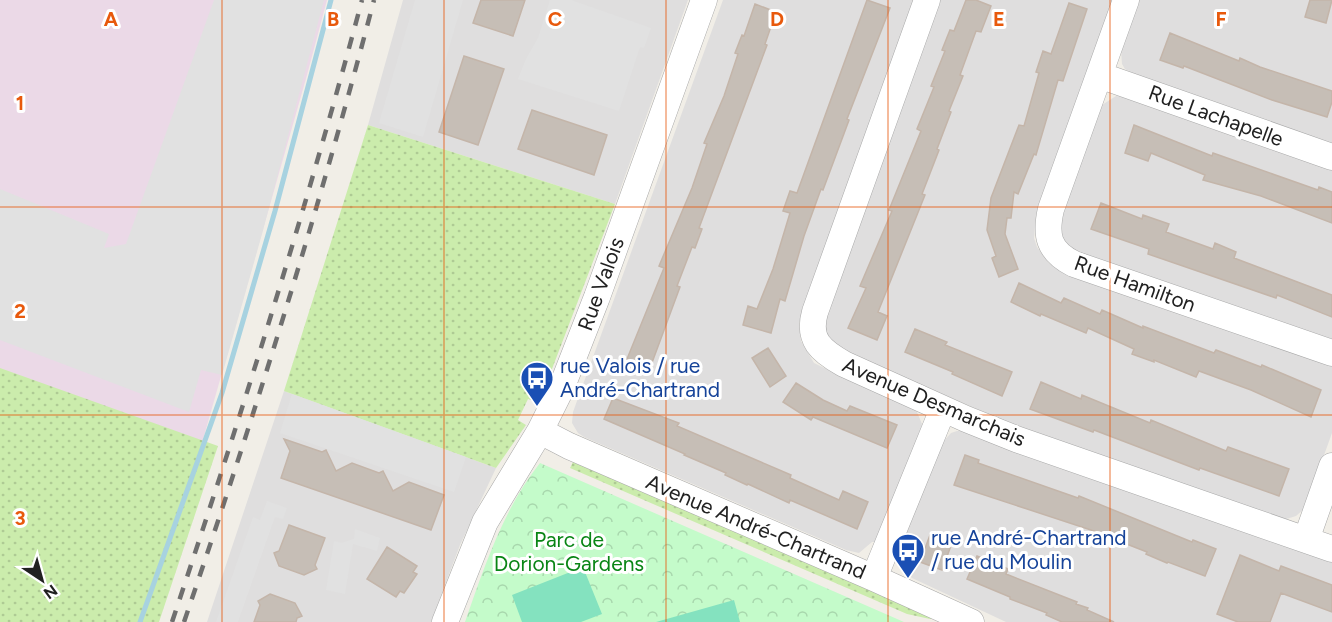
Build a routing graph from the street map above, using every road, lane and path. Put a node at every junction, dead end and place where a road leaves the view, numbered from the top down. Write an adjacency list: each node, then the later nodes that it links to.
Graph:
1 (704, 0): 8 (street, Rue Valois)
2 (927, 0): 7 (street, Avenue Desmarchais)
3 (1126, 0): 4 (street, Rue Hamilton)
4 (1099, 75): 5 (street, Rue Lachapelle); 6 (street, Rue Hamilton)
5 (1332, 157)
6 (1332, 353)
7 (944, 409): 10 (street, Avenue Desmarchais); 12 (street)
8 (540, 431): 12 (street, Avenue André-Chartrand); 13 (street, Rue Valois)
9 (1332, 466): 10 (street)
10 (1306, 540): 11 (street, Avenue Desmarchais)
11 (1332, 549)
12 (874, 578): 14 (street, Avenue André-Chartrand)
13 (445, 622)
14 (971, 622)

